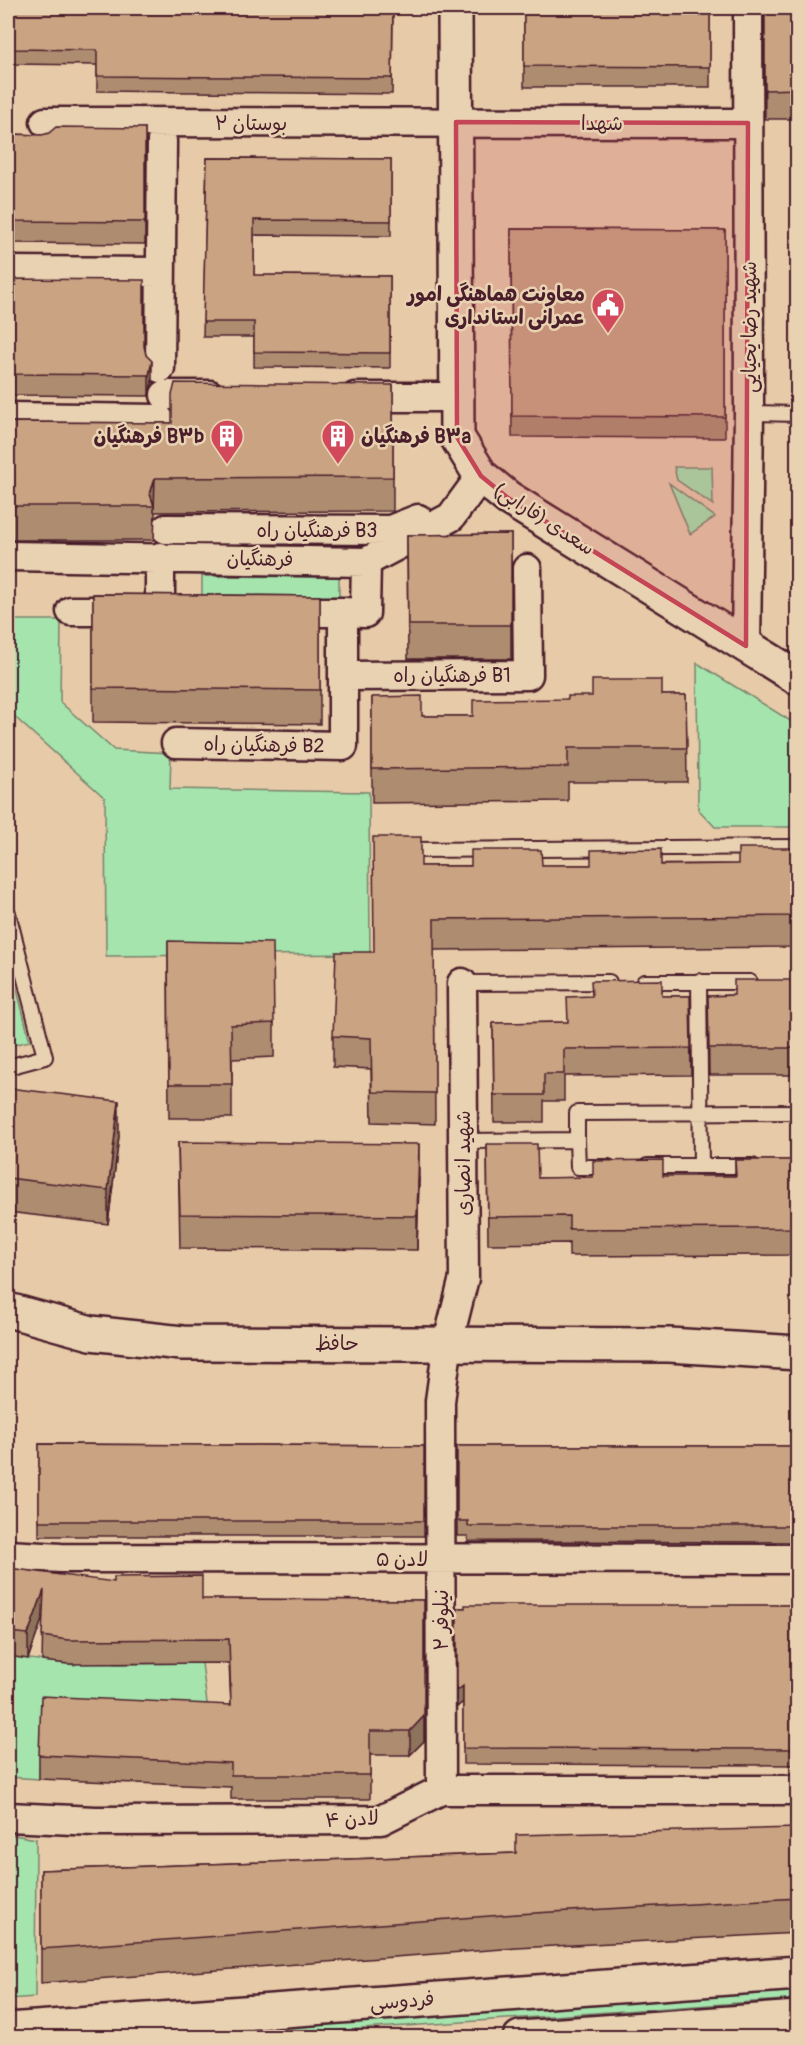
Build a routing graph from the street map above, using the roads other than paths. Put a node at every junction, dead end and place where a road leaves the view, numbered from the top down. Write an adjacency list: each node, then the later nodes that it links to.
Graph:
1 (456, 8): 3 (street, سعدی (فارابی))
2 (748, 8): 4 (street, شهید رضا یحیایی)
3 (456, 122): 4 (street, شهدا); 5 (street, بوستان ۲); 12 (street, سعدی (فارابی))
4 (748, 123): 13 (street, شهید رضا یحیایی)
5 (39, 134)
6 (162, 141): 8 (street)
7 (8, 271): 8 (street)
8 (160, 272): 9 (street)
9 (161, 394): 10 (street); 15 (street)
10 (235, 395)
11 (328, 397): 12 (street)
12 (455, 397): 16 (street, سعدی (فارابی))
13 (749, 413): 14 (lane); 25 (street, شهید رضا یحیایی)
14 (798, 414)
15 (8, 417)
16 (471, 488): 17 (street, فرهنگیان راه B3); 20 (street, فرهنگیان); 25 (street, سعدی (فارابی))
17 (166, 529)
18 (8, 555): 19 (street, فرهنگیان)
19 (160, 557): 20 (street, فرهنگیان); 22 (street)
20 (366, 562): 24 (street)
21 (526, 569): 26 (street, فرهنگیان راه B1)
22 (71, 611)
23 (252, 612): 24 (street)
24 (343, 612): 26 (street, فرهنگیان راه B2)
25 (746, 646): 27 (street, سعدی (فارابی))
26 (343, 676): 28 (street, فرهنگیان راه B2)
27 (798, 678)
28 (176, 743)
29 (798, 847): 30 (lane)
30 (410, 850)
31 (8, 913): 35 (lane)
32 (699, 981): 33 (lane); 34 (lane); 37 (lane)
33 (765, 982)
34 (462, 983): 39 (street, شهید انصاری)
35 (8, 1067)
36 (798, 1112): 37 (lane)
37 (700, 1113): 38 (lane); 40 (lane)
38 (577, 1140): 39 (lane); 40 (lane)
39 (463, 1141): 44 (street, شهید انصاری)
40 (700, 1166): 41 (lane)
41 (765, 1166)
42 (8, 1310): 44 (street, حافظ)
43 (798, 1334): 45 (street)
44 (448, 1342): 45 (street, حافظ); 48 (street, نیلوفر ۲)
45 (669, 1344): 46 (street)
46 (798, 1353)
47 (8, 1555): 48 (street, لادن ۵)
48 (441, 1559): 49 (street, لادن ۵); 50 (street, نیلوفر ۲)
49 (798, 1559)
50 (441, 1790): 51 (street, لادن ۴); 52 (street, لادن ۴)
51 (798, 1790)
52 (8, 1816)
53 (798, 1973): 55 (street, فردوسی)
54 (798, 2018): 56 (street)
55 (8, 2030)
56 (519, 2037)

